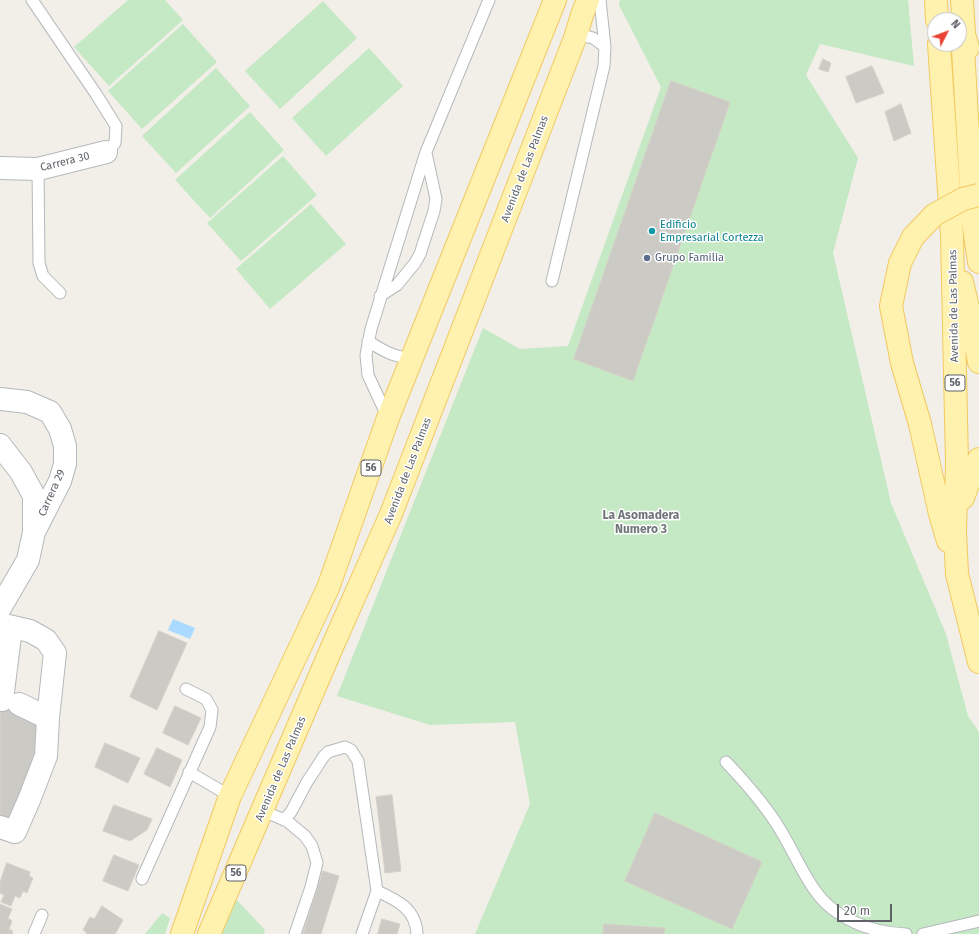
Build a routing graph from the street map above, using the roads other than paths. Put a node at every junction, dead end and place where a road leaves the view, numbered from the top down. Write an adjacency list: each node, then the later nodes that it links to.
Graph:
1 (32, 0): 16 (lane)
2 (489, 0): 17 (lane)
3 (555, 0): 28 (main road, 56)
4 (588, 0): 10 (main road, Avenida de Las Palmas / 56)
5 (600, 0): 12 (lane)
6 (936, 0): 8 (main road)
7 (962, 0): 9 (main road)
8 (937, 12)
9 (963, 12)
10 (575, 38): 12 (lane); 46 (main road, Avenida de Las Palmas / 56)
11 (967, 45): 15 (main road)
12 (605, 47): 23 (lane)
13 (940, 52): 21 (main road, Avenida de Las Palmas / 56)
14 (963, 52): 22 (main road)
15 (979, 89)
16 (106, 152): 19 (street, Carrera 30)
17 (426, 152): 25 (lane); 25 (lane)
18 (0, 168): 19 (street, Carrera 30)
19 (38, 169): 24 (lane)
20 (979, 195): 36 (main road, bridge)
21 (952, 236): 26 (main road); 34 (main road, Avenida de Las Palmas / 56)
22 (979, 262)
23 (552, 281)
24 (60, 293)
25 (380, 296): 27 (lane)
26 (975, 329): 29 (main road)
27 (368, 341): 28 (lane); 31 (lane)
28 (412, 359): 31 (main road, 56)
29 (979, 362)
30 (0, 399): 35 (street, Carrera 29)
31 (388, 418): 45 (main road, 56)
32 (0, 445): 35 (street, Carrera 29)
33 (979, 459): 34 (main road)
34 (955, 530): 36 (main road, Avenida de Las Palmas / 56)
35 (34, 532): 37 (street, Carrera 29)
36 (957, 574): 40 (main road, Avenida de Las Palmas / 56)
37 (7, 585): 38 (street, Carrera 29)
38 (0, 608)
39 (4, 632): 42 (street); 42 (street)
40 (979, 662)
41 (186, 688): 44 (lane)
42 (48, 718): 48 (street)
43 (726, 762): 59 (lane)
44 (189, 772): 45 (lane); 49 (lane)
45 (230, 796): 54 (main road, 56)
46 (263, 811): 47 (lane); 55 (main road, Avenida de Las Palmas / 56)
47 (284, 820): 50 (lane); 56 (lane)
48 (7, 830)
49 (142, 879)
50 (377, 891): 57 (lane); 58 (lane)
51 (42, 915): 53 (lane)
52 (979, 921): 60 (lane)
53 (34, 934)
54 (182, 934)
55 (209, 934)
56 (295, 934)
57 (362, 934)
58 (417, 934)
59 (906, 934)
60 (923, 934)

